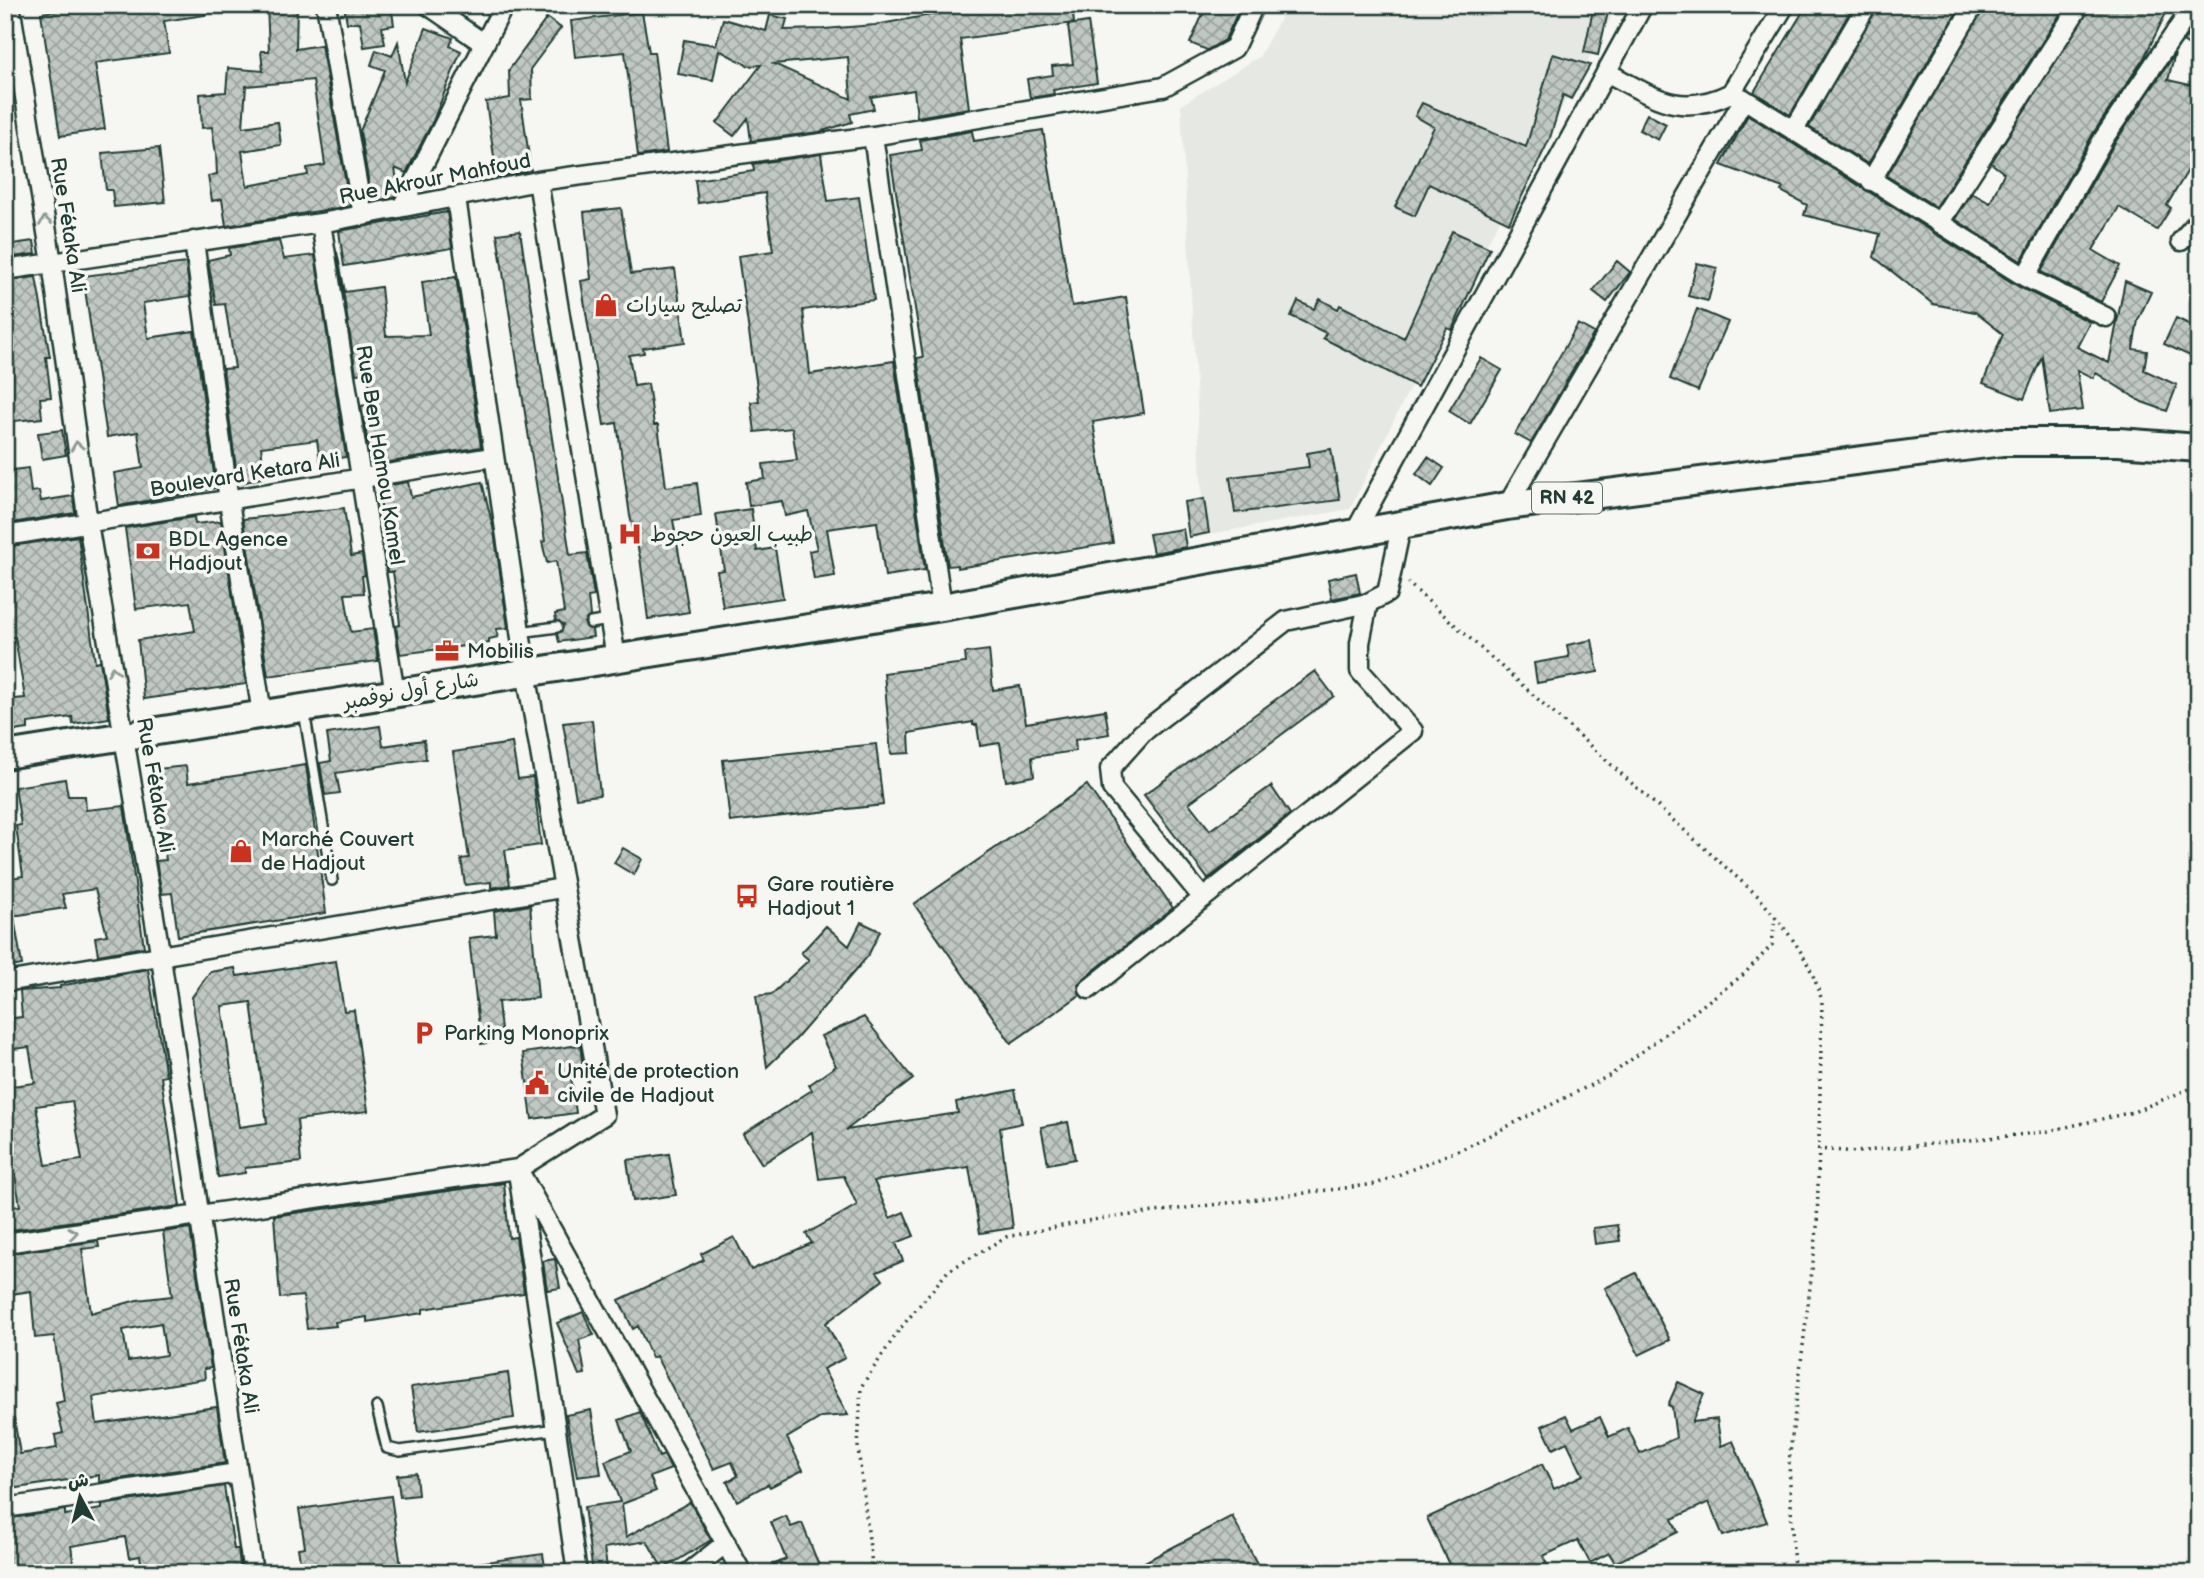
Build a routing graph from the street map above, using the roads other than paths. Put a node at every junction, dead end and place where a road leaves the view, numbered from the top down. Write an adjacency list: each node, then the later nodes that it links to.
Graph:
1 (10, 5): 27 (street, Rue Fétaka Ali, one-way to 1)
2 (326, 5): 21 (street)
3 (428, 5): 12 (street)
4 (504, 5): 12 (street)
5 (1254, 5): 16 (street, Rue Akrour Mahfoud)
6 (1643, 5): 13 (street)
7 (1785, 5): 14 (street)
8 (1867, 5): 15 (street)
9 (1974, 5): 18 (street)
10 (2080, 5): 23 (street)
11 (2194, 5): 29 (street)
12 (483, 43): 20 (street)
13 (1606, 72): 14 (street); 38 (street)
14 (1737, 96): 15 (street); 35 (street)
15 (1794, 130): 18 (street)
16 (873, 136): 17 (street, Rue Akrour Mahfoud); 41 (street)
17 (538, 181): 19 (street, Rue Akrour Mahfoud); 42 (street)
18 (1871, 181): 23 (street)
19 (456, 198): 20 (street, Rue Akrour Mahfoud); 32 (street)
20 (402, 207): 21 (street, Rue Akrour Mahfoud)
21 (363, 216): 24 (street, Rue Akrour Mahfoud)
22 (2199, 220): 25 (street)
23 (1939, 222): 29 (street)
24 (321, 223): 26 (street, Rue Akrour Mahfoud); 33 (street, Rue Ben Hamou Kamel)
25 (2180, 241)
26 (194, 242): 27 (street, Rue Akrour Mahfoud); 34 (street)
27 (52, 263): 28 (street, Rue Akrour Mahfoud); 36 (street, Rue Fétaka Ali, one-way to 27)
28 (5, 270)
29 (2025, 277): 30 (street)
30 (2106, 317)
31 (2199, 448): 35 (main road, RN 42)
32 (492, 457): 33 (street, Boulevard Ketara Ali); 45 (street)
33 (361, 480): 34 (street, Boulevard Ketara Ali); 48 (street, Rue Ben Hamou Kamel)
34 (229, 501): 36 (street, Boulevard Ketara Ali); 50 (street)
35 (1507, 506): 37 (main road, RN 42)
36 (88, 523): 39 (street, Boulevard Ketara Ali); 51 (street, Rue Fétaka Ali, one-way to 36)
37 (1401, 527): 38 (main road, RN 42); 40 (street)
38 (1354, 534): 41 (main road, RN 42)
39 (5, 536)
40 (1368, 603): 55 (street); 55 (street)
41 (942, 607): 46 (main road, شارع أول نوفمبر / RN 42)
42 (609, 620): 43 (lane); 46 (street)
43 (591, 622)
44 (556, 627): 45 (lane)
45 (519, 632): 47 (street)
46 (615, 658): 47 (main road, شارع أول نوفمبر / RN 42)
47 (526, 672): 48 (main road, شارع أول نوفمبر / RN 42); 54 (street)
48 (395, 694): 49 (main road, شارع أول نوفمبر / RN 42)
49 (304, 709): 50 (main road, شارع أول نوفمبر / RN 42); 53 (lane)
50 (262, 715): 51 (main road, شارع أول نوفمبر / RN 42)
51 (124, 738): 52 (main road, شارع أول نوفمبر / RN 42); 56 (street, Rue Fétaka Ali)
52 (5, 755)
53 (332, 880)
54 (562, 888): 56 (street); 59 (street)
55 (1203, 898): 58 (street)
56 (161, 958): 57 (street); 60 (street, Rue Fétaka Ali)
57 (5, 982)
58 (1089, 989)
59 (517, 1168): 60 (street); 63 (street); 66 (street)
60 (197, 1215): 61 (street, one-way to 60); 64 (street, Rue Fétaka Ali)
61 (5, 1243)
62 (377, 1407): 63 (lane)
63 (556, 1429): 68 (street)
64 (237, 1473): 65 (street); 67 (street, Rue Fétaka Ali)
65 (5, 1508)
66 (726, 1543): 69 (street); 70 (street)
67 (253, 1573)
68 (577, 1573)
69 (688, 1573)
70 (742, 1573)

